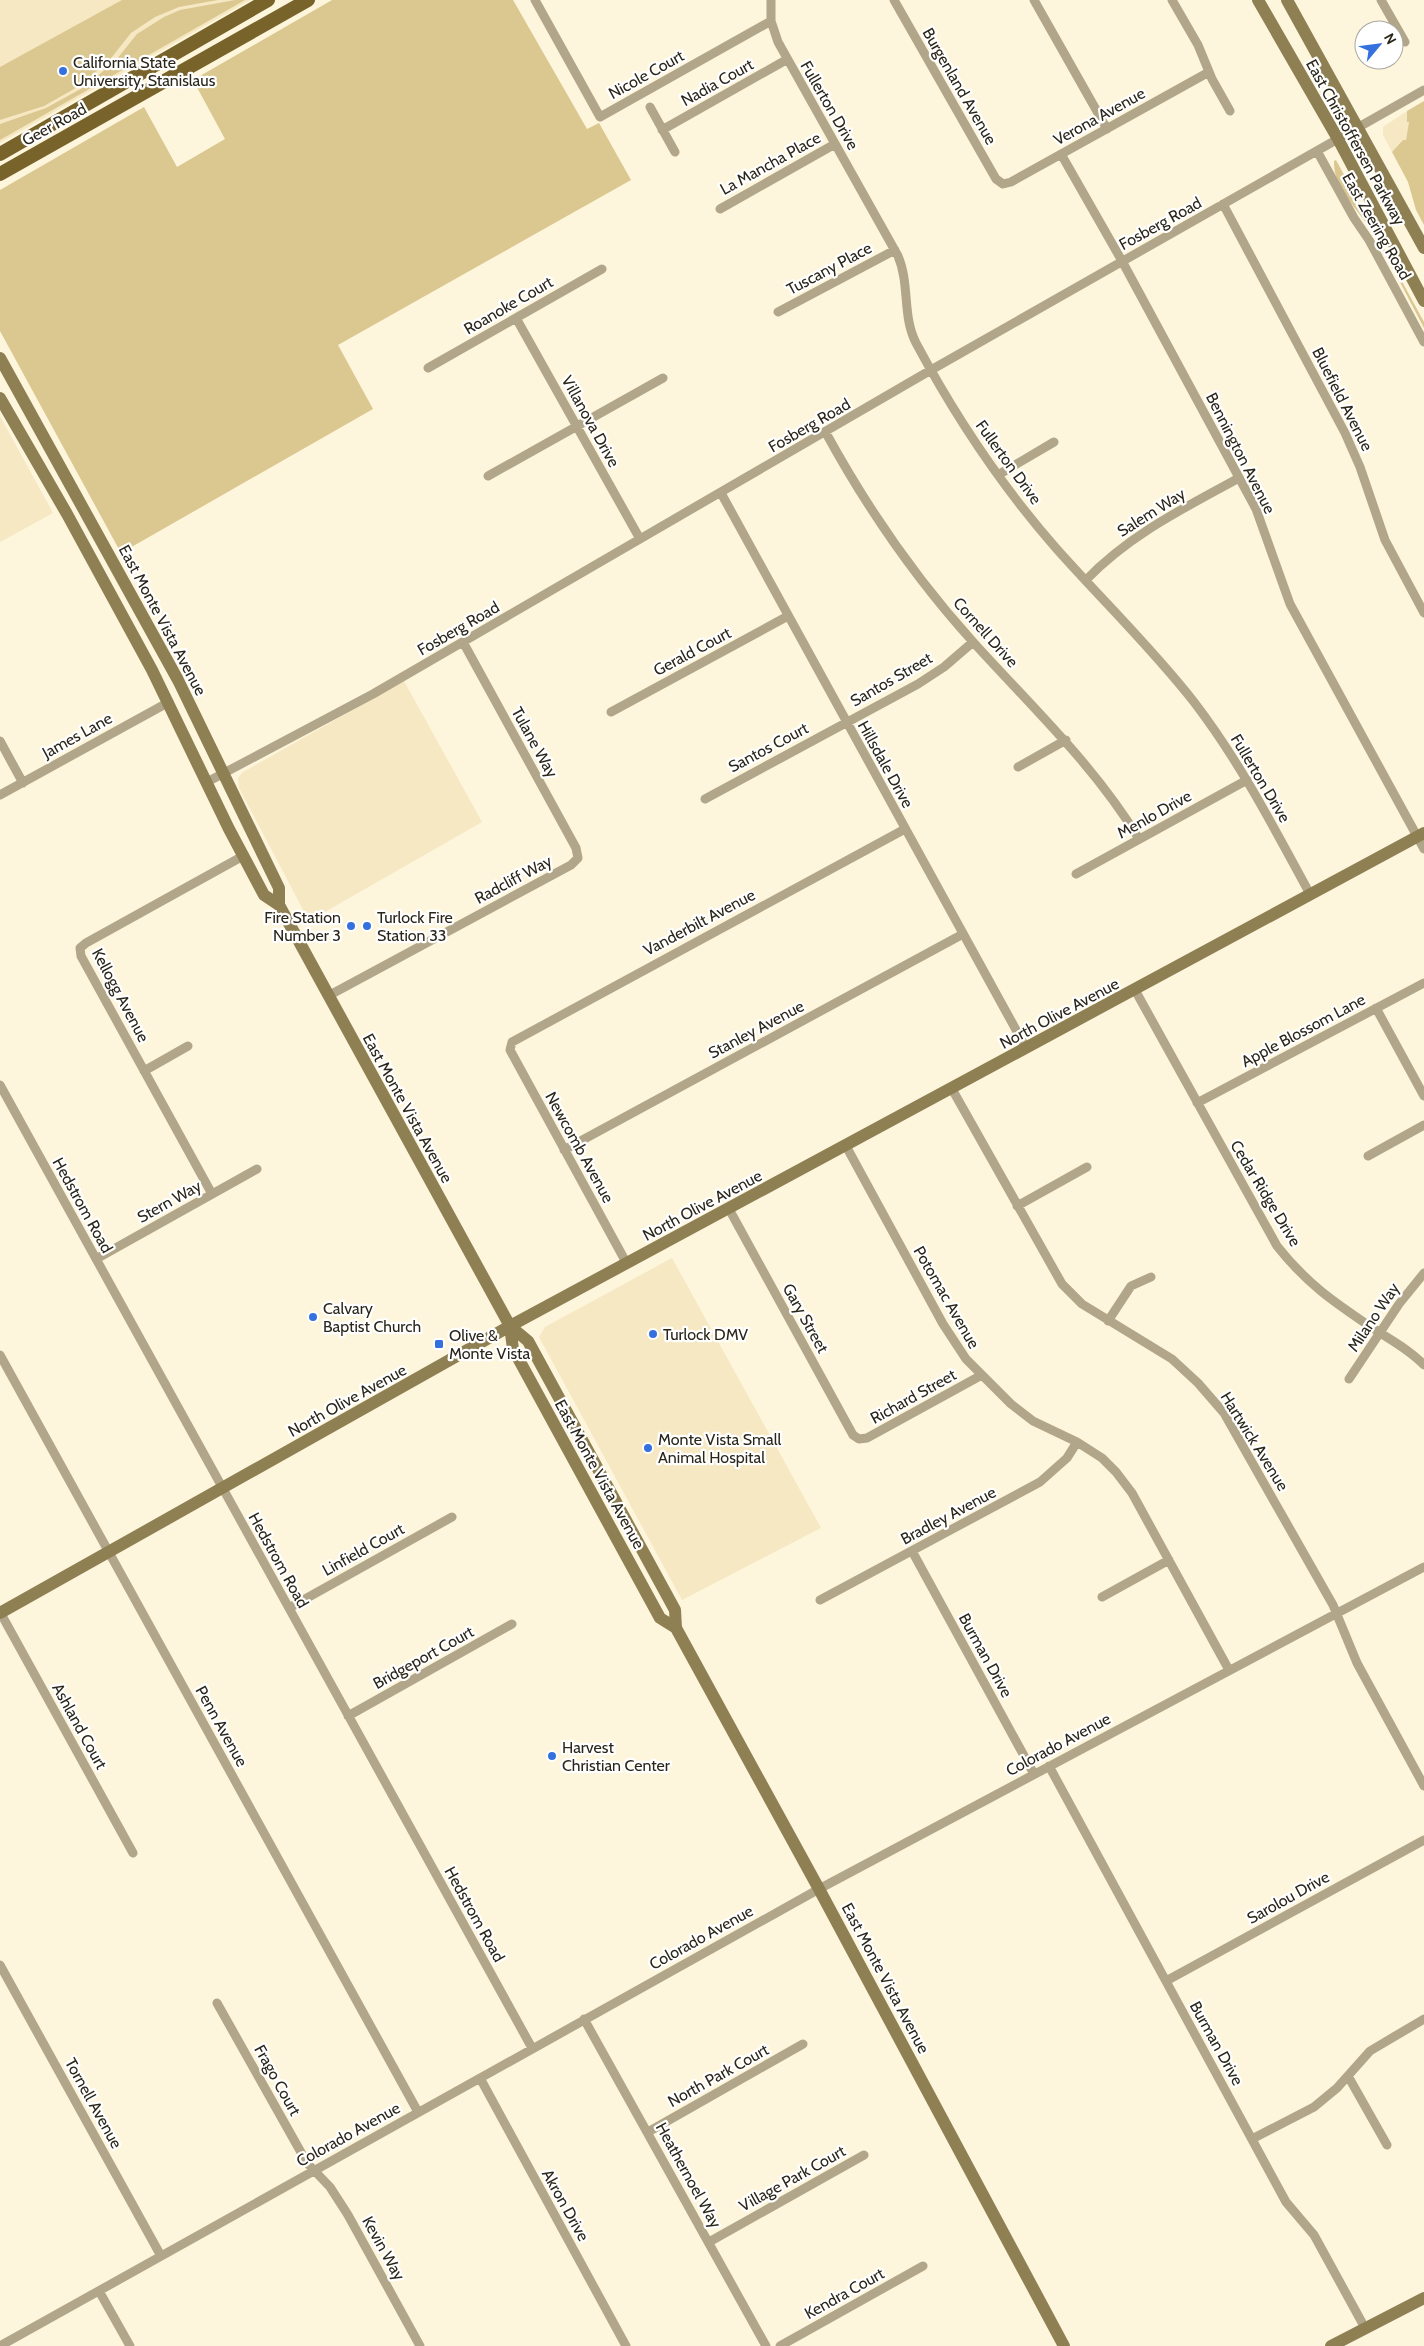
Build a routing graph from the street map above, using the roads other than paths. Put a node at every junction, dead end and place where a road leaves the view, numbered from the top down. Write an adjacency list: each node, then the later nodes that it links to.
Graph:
1 (268, 0): 25 (main road, Geer Road)
2 (308, 0): 27 (main road, Geer Road)
3 (535, 0): 11 (street, Nicole Court)
4 (771, 0): 11 (street, Fullerton Drive)
5 (894, 0): 28 (street, Burgenland Avenue)
6 (1034, 0): 19 (street)
7 (1172, 0): 14 (street)
8 (1258, 0): 21 (main road, East Christoffersen Parkway)
9 (1287, 0): 18 (main road, East Christoffersen Parkway)
10 (1381, 0): 12 (street)
11 (772, 21): 13 (street, Fullerton Drive)
12 (1405, 42)
13 (786, 60): 20 (street, Nadia Court); 22 (street, Fullerton Drive)
14 (1209, 72): 17 (street); 19 (street, Verona Avenue)
15 (1424, 90): 18 (street, Fosberg Road)
16 (650, 107): 20 (street)
17 (1230, 110)
18 (1358, 128): 21 (street, Fosberg Road); 31 (main road, East Christoffersen Parkway)
19 (1107, 129): 26 (street, Verona Avenue)
20 (662, 130): 24 (street)
21 (1338, 139): 23 (street, Fosberg Road); 35 (main road, East Christoffersen Parkway)
22 (835, 144): 30 (street, La Mancha Place); 32 (street, Fullerton Drive)
23 (1317, 151): 29 (street, Fosberg Road); 38 (street, East Zeering Road)
24 (674, 152)
25 (0, 154)
26 (1061, 154): 28 (street, Verona Avenue); 33 (street, Bennington Avenue)
27 (0, 174)
28 (1003, 184)
29 (1223, 204): 33 (street, Fosberg Road); 53 (street, Bluefield Avenue)
30 (720, 209)
31 (1424, 248)
32 (895, 250): 36 (street, Tuscany Place); 41 (street, Fullerton Drive)
33 (1122, 261): 41 (street, Fosberg Road); 49 (street, Bennington Avenue)
34 (602, 269): 37 (street, Roanoke Court)
35 (1424, 300)
36 (778, 312)
37 (516, 318): 40 (street, Roanoke Court); 44 (street, Villanova Drive)
38 (1424, 342)
39 (0, 358): 63 (main road, East Monte Vista Avenue)
40 (428, 368)
41 (931, 370): 45 (street, Fosberg Road); 47 (street, Fullerton Drive)
42 (663, 378): 44 (street)
43 (0, 398): 57 (main road, East Monte Vista Avenue)
44 (577, 426): 48 (street); 51 (street, Villanova Drive)
45 (826, 432): 50 (street, Fosberg Road); 56 (street, Cornell Drive)
46 (1054, 442): 47 (street)
47 (998, 475): 52 (street, Fullerton Drive)
48 (488, 476)
49 (1239, 478): 52 (street, Salem Way); 70 (street, Bennington Avenue)
50 (721, 493): 51 (street, Fosberg Road); 54 (street, Hillsdale Drive)
51 (640, 539): 55 (street, Fosberg Road)
52 (1086, 580): 64 (street, Fullerton Drive)
53 (1424, 613)
54 (788, 616): 58 (street, Gerald Court); 59 (street, Hillsdale Drive)
55 (463, 642): 63 (street, Fosberg Road); 74 (street, Tulane Way)
56 (973, 642): 59 (street, Santos Street); 60 (street, Cornell Drive)
57 (169, 702): 65 (main road, East Monte Vista Avenue); 66 (street, James Lane)
58 (611, 712)
59 (846, 722): 68 (street, Santos Court); 69 (street, Hillsdale Drive)
60 (1066, 740): 62 (street); 71 (street, Cornell Drive)
61 (0, 741): 66 (street)
62 (1018, 767)
63 (222, 773): 65 (street, Fosberg Road); 77 (main road, East Monte Vista Avenue)
64 (1247, 780): 71 (street, Menlo Drive); 76 (street, Fullerton Drive)
65 (207, 782): 73 (main road, East Monte Vista Avenue)
66 (23, 783): 67 (street, James Lane)
67 (0, 795)
68 (704, 799)
69 (904, 829): 78 (street, Hillsdale Drive); 83 (street, Vanderbilt Avenue)
70 (1420, 835): 72 (street, Bennington Avenue); 76 (main road, North Olive Avenue)
71 (1139, 839): 75 (street, Menlo Drive)
72 (1424, 849)
73 (243, 856): 77 (main road, East Monte Vista Avenue); 86 (street, Kellogg Avenue)
74 (578, 858): 81 (street, Radcliff Way)
75 (1076, 874)
76 (1310, 894): 80 (main road, North Olive Avenue)
77 (279, 905): 81 (main road, East Monte Vista Avenue)
78 (963, 934): 85 (street, Hillsdale Drive); 93 (street, Stanley Avenue)
79 (1424, 982): 82 (street, Apple Blossom Lane)
80 (1135, 990): 85 (main road, North Olive Avenue); 90 (street, Cedar Ridge Drive)
81 (328, 996): 105 (main road, East Monte Vista Avenue)
82 (1376, 1008): 89 (street); 90 (street, Apple Blossom Lane)
83 (510, 1044): 93 (street, Newcomb Avenue)
84 (188, 1046): 86 (street)
85 (1026, 1048): 88 (main road, North Olive Avenue)
86 (144, 1071): 97 (street, Kellogg Avenue)
87 (0, 1086): 100 (street, Hedstrom Road)
88 (952, 1089): 92 (main road, North Olive Avenue); 98 (street, Hartwick Avenue)
89 (1424, 1096)
90 (1197, 1103): 106 (street, Cedar Ridge Drive)
91 (1424, 1125): 94 (street)
92 (846, 1146): 99 (main road, North Olive Avenue); 109 (street, Potomac Avenue)
93 (564, 1150): 101 (street, Newcomb Avenue)
94 (1368, 1156)
95 (1087, 1168): 98 (street)
96 (257, 1169): 97 (street, Stern Way)
97 (212, 1194): 100 (street, Stern Way)
98 (1017, 1206): 104 (street, Hartwick Avenue)
99 (729, 1209): 101 (main road, North Olive Avenue); 111 (street, Gary Street)
100 (96, 1259): 113 (street, Hedstrom Road)
101 (627, 1264): 105 (main road, North Olive Avenue)
102 (1424, 1273): 106 (street, Milano Way)
103 (1151, 1278): 104 (street)
104 (1108, 1321): 125 (street, Hartwick Avenue)
105 (510, 1326): 113 (main road, North Olive Avenue); 115 (main road, East Monte Vista Avenue); 119 (main road, East Monte Vista Avenue)
106 (1379, 1332): 108 (street, Cedar Ridge Drive); 110 (street, Milano Way)
107 (0, 1355): 117 (street, Penn Avenue)
108 (1424, 1365)
109 (980, 1376): 111 (street, Richard Street); 112 (street, Potomac Avenue)
110 (1349, 1379)
111 (859, 1439)
112 (1077, 1442): 116 (street, Bradley Avenue); 118 (street, Potomac Avenue)
113 (223, 1488): 117 (main road, North Olive Avenue); 123 (street, Hedstrom Road)
114 (452, 1517): 123 (street, Linfield Court)
115 (605, 1517): 119 (main road); 127 (main road, East Monte Vista Avenue)
116 (912, 1551): 122 (street, Bradley Avenue); 131 (street, Burman Drive)
117 (109, 1552): 124 (main road, North Olive Avenue); 145 (street, Penn Avenue)
118 (1169, 1560): 121 (street); 128 (street, Potomac Avenue)
119 (650, 1564): 127 (main road, East Monte Vista Avenue)
120 (1424, 1567): 125 (street, Colorado Avenue)
121 (1102, 1597)
122 (820, 1600)
123 (289, 1608): 129 (street, Hedstrom Road)
124 (0, 1613): 134 (street, Ashland Court)
125 (1337, 1614): 128 (street, Colorado Avenue); 132 (street, Hartwick Avenue)
126 (512, 1624): 129 (street, Bridgeport Court)
127 (676, 1628): 135 (main road, East Monte Vista Avenue)
128 (1229, 1670): 130 (street, Colorado Avenue)
129 (348, 1716): 142 (street, Hedstrom Road)
130 (1049, 1766): 131 (street, Colorado Avenue); 137 (street, Burman Drive)
131 (1034, 1774): 135 (street, Colorado Avenue)
132 (1424, 1786)
133 (1424, 1840): 137 (street, Sarolou Drive)
134 (133, 1853)
135 (819, 1889): 139 (street, Colorado Avenue); 163 (main road, East Monte Vista Avenue)
136 (0, 1964): 152 (street, Tornell Avenue)
137 (1166, 1981): 147 (street, Burman Drive)
138 (217, 2003): 150 (street, Frago Court)
139 (584, 2019): 142 (street, Colorado Avenue); 146 (street, Heathernoel Way)
140 (1424, 2019): 143 (street)
141 (803, 2044): 146 (street, North Park Court)
142 (532, 2048): 144 (street, Colorado Avenue)
143 (1348, 2076): 147 (street); 148 (street)
144 (480, 2078): 145 (street, Colorado Avenue); 160 (street, Akron Drive)
145 (418, 2112): 150 (street, Colorado Avenue)
146 (648, 2132): 151 (street, Heathernoel Way)
147 (1252, 2139): 156 (street, Burman Drive)
148 (1387, 2145)
149 (864, 2155): 151 (street, Village Park Court)
150 (314, 2170): 152 (street, Colorado Avenue); 159 (street, Kevin Way)
151 (709, 2242): 161 (street, Heathernoel Way)
152 (161, 2256): 154 (street, Colorado Avenue)
153 (923, 2266): 162 (street, Kendra Court)
154 (99, 2291): 157 (street, Colorado Avenue); 158 (street)
155 (1424, 2298): 156 (main road)
156 (1365, 2328): 164 (main road)
157 (0, 2346)
158 (130, 2346)
159 (420, 2346)
160 (626, 2346)
161 (766, 2346)
162 (780, 2346)
163 (1064, 2346)
164 (1331, 2346)

